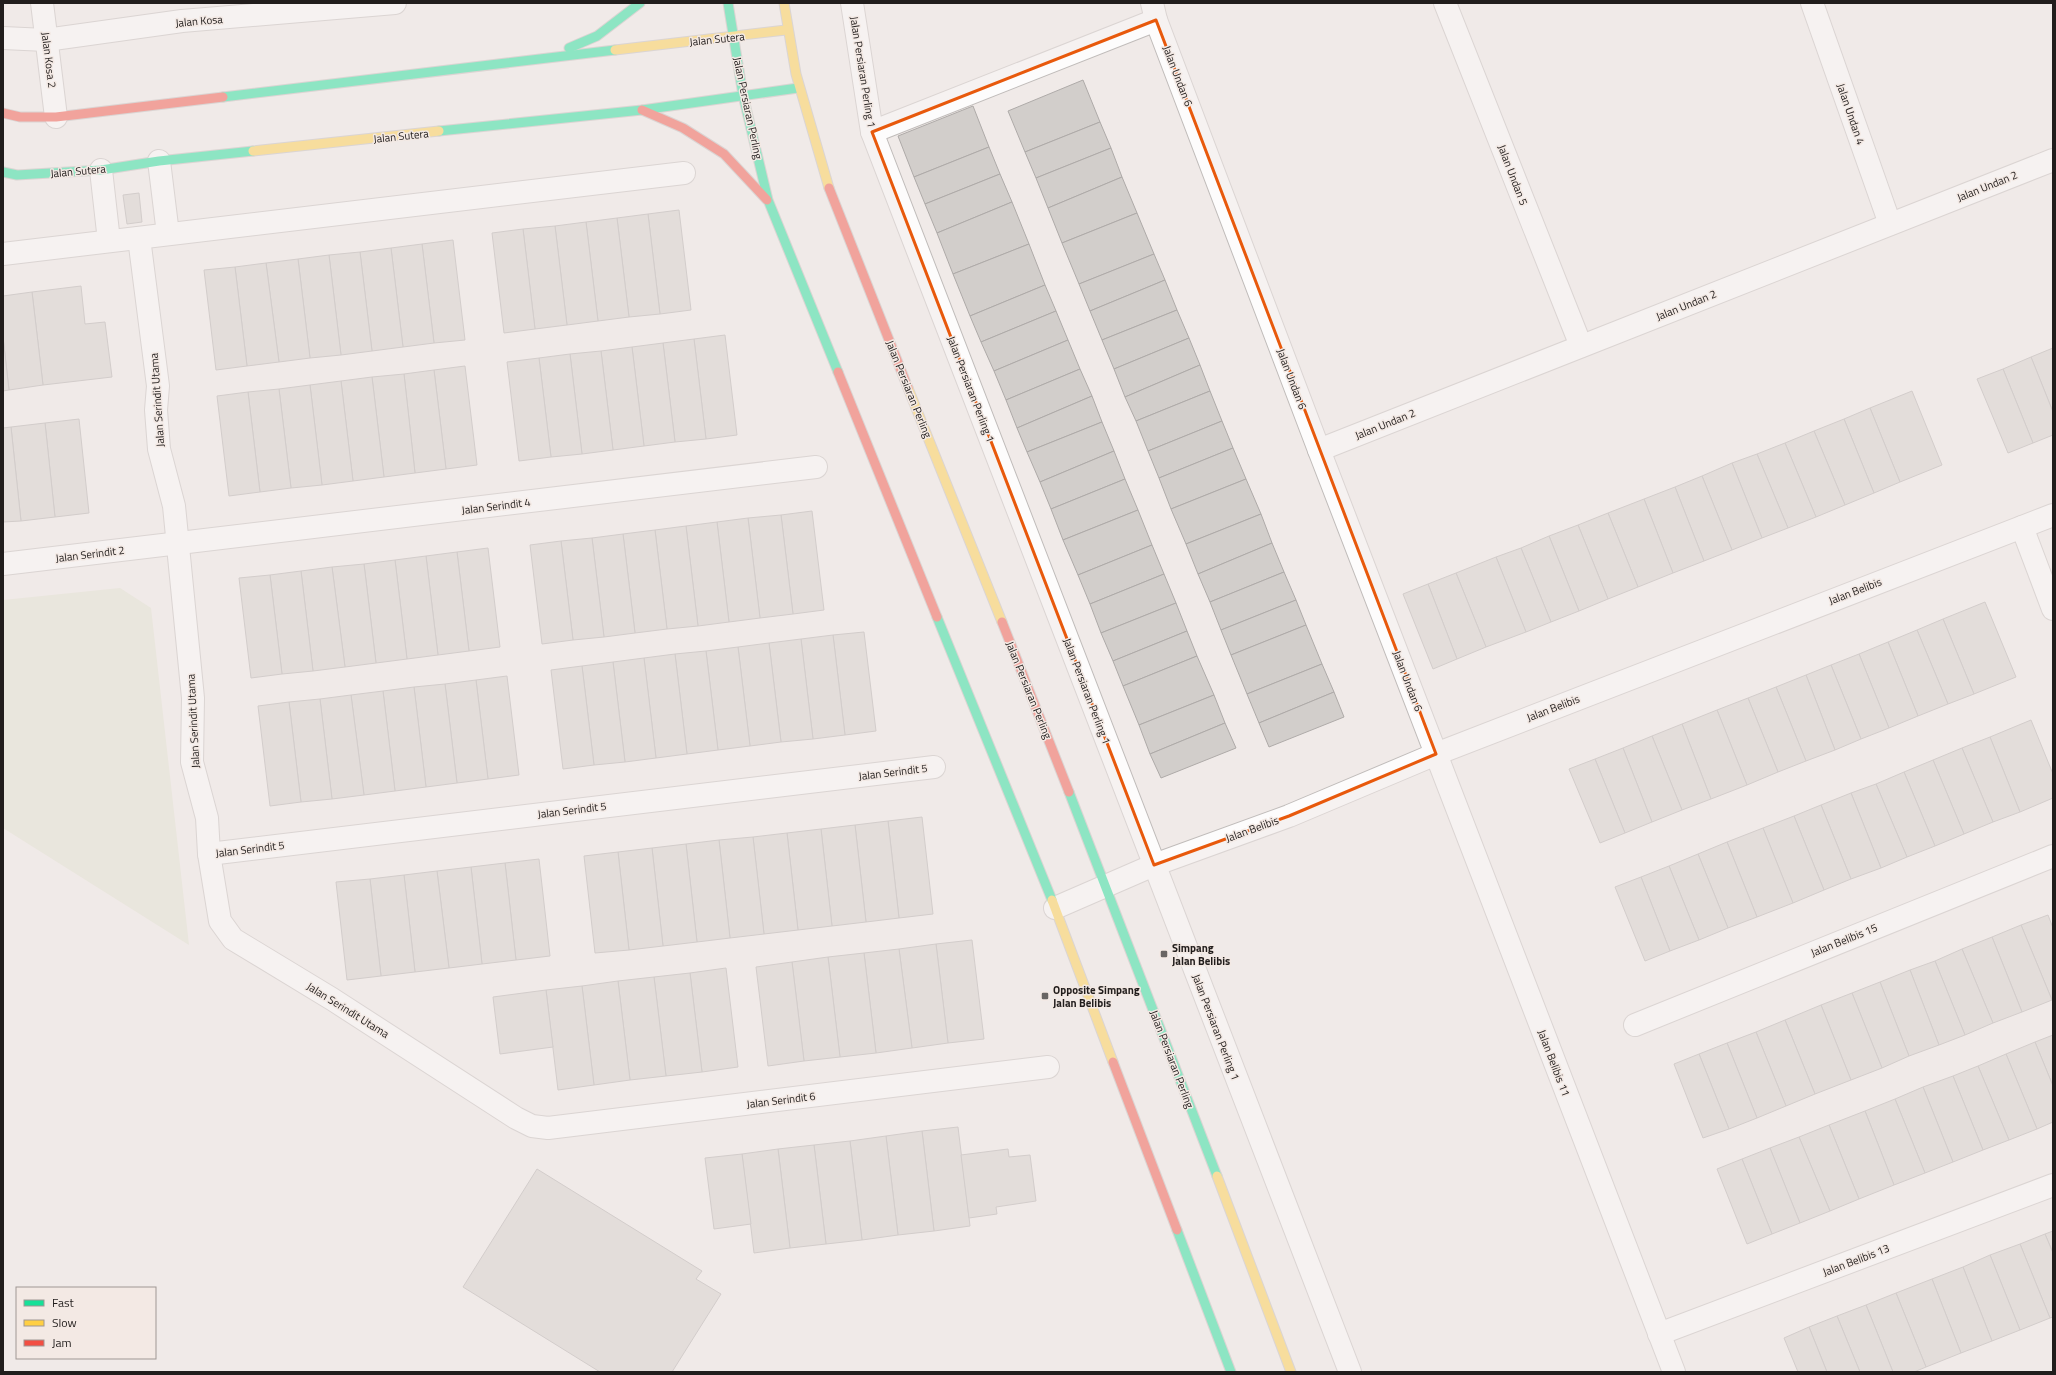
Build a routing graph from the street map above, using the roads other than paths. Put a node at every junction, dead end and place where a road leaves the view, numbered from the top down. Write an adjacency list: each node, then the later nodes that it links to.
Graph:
1 (42, 3): 14 (street, Jalan Kosa 2)
2 (395, 3): 9 (street, Jalan Kosa)
3 (640, 3): 15 (main road)
4 (728, 3): 13 (main road, Jalan Persiaran Perling)
5 (784, 3): 11 (main road, Jalan Persiaran Perling)
6 (852, 3): 21 (street, Jalan Persiaran Perling 1)
7 (1446, 3): 33 (street, Jalan Undan 5)
8 (1812, 3): 28 (street, Jalan Undan 4)
9 (339, 6): 14 (street, Jalan Kosa)
10 (1154, 11): 21 (street); 34 (street, Jalan Undan 6)
11 (786, 30): 13 (main road, Jalan Sutera); 16 (main road, Jalan Persiaran Perling)
12 (3, 38): 14 (street, Jalan Kosa)
13 (734, 38): 15 (main road, Jalan Sutera); 17 (main road, Jalan Persiaran Perling)
14 (46, 40): 20 (street, Jalan Kosa 2)
15 (548, 58): 20 (main road, Jalan Sutera)
16 (798, 88): 17 (main road, Jalan Sutera); 46 (main road, Jalan Persiaran Perling)
17 (743, 95): 18 (main road, Jalan Sutera); 27 (main road, Jalan Persiaran Perling)
18 (642, 110): 23 (main road, Jalan Sutera); 27 (main road)
19 (3, 113): 20 (main road, Jalan Sutera)
20 (56, 117)
21 (872, 132): 45 (street, Jalan Persiaran Perling 1)
22 (2053, 160): 28 (street, Jalan Undan 2)
23 (159, 161): 24 (main road, Jalan Sutera); 29 (street)
24 (101, 170): 25 (main road, Jalan Sutera); 31 (street)
25 (3, 172)
26 (684, 173): 29 (street)
27 (768, 200): 47 (main road, Jalan Persiaran Perling)
28 (1890, 224): 33 (street, Jalan Undan 2)
29 (168, 234): 30 (street)
30 (139, 238): 31 (street); 38 (street, Jalan Serindit Utama)
31 (109, 241): 32 (street)
32 (3, 254)
33 (1581, 346): 34 (street, Jalan Undan 2)
34 (1319, 450): 41 (street, Jalan Undan 6)
35 (816, 467): 38 (street, Jalan Serindit 4)
36 (2053, 515): 37 (street, Jalan Belibis)
37 (2022, 527): 40 (street); 41 (street, Jalan Belibis)
38 (176, 543): 39 (street, Jalan Serindit 2); 43 (street, Jalan Serindit Utama)
39 (3, 564)
40 (2053, 609)
41 (1436, 754): 45 (street, Jalan Belibis); 52 (street, Jalan Belibis 11)
42 (934, 767): 43 (street, Jalan Serindit 5)
43 (209, 854): 50 (street, Jalan Serindit Utama)
44 (2053, 856): 48 (street, Jalan Belibis 15)
45 (1154, 865): 46 (street, Jalan Belibis); 55 (street, Jalan Persiaran Perling 1)
46 (1107, 887): 47 (street, Jalan Belibis); 54 (main road, Jalan Persiaran Perling)
47 (1055, 908): 53 (main road, Jalan Persiaran Perling)
48 (1635, 1025)
49 (1048, 1067): 50 (street, Jalan Serindit 6)
50 (516, 1118)
51 (2053, 1185): 52 (street, Jalan Belibis 13)
52 (1659, 1334): 56 (street, Jalan Belibis 11)
53 (1231, 1372)
54 (1291, 1372)
55 (1350, 1372)
56 (1674, 1372)

